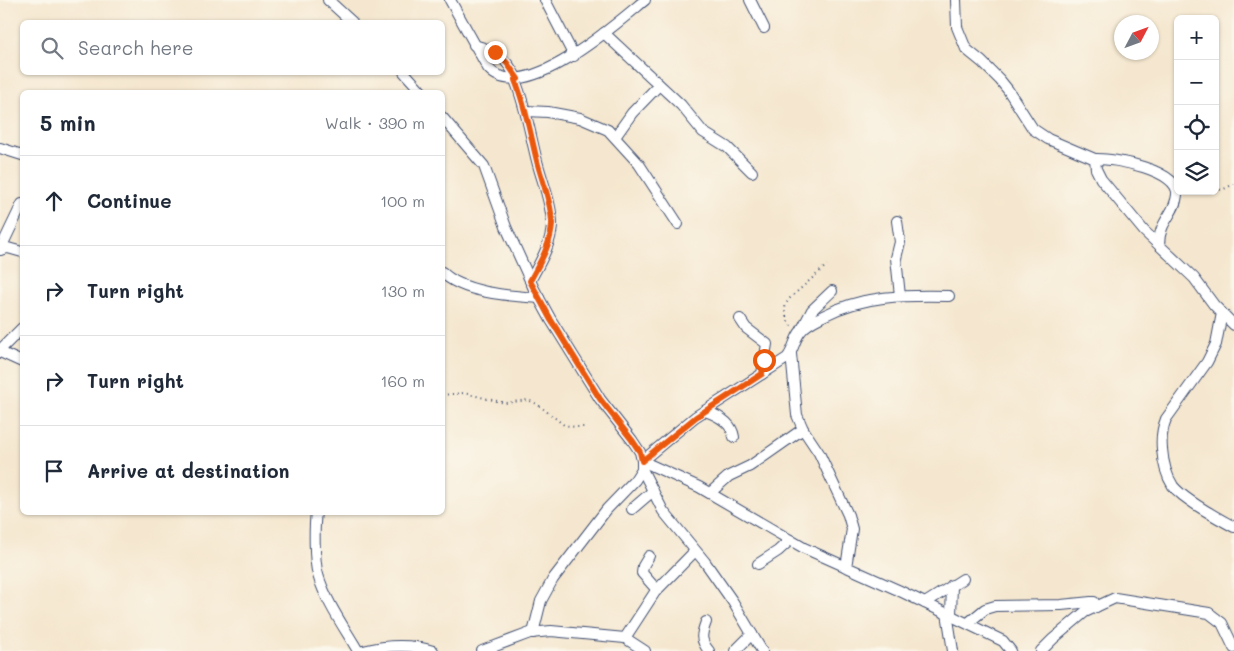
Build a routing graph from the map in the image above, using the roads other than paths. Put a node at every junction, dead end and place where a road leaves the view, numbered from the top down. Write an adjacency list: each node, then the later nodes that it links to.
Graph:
1 (328, 0): 7 (street)
2 (450, 0): 10 (street)
3 (545, 0): 11 (street)
4 (645, 0): 9 (street)
5 (750, 0): 8 (street)
6 (956, 0): 21 (street)
7 (350, 20)
8 (764, 28)
9 (604, 33): 11 (street); 14 (street)
10 (474, 45): 13 (street); 13 (street)
11 (574, 56): 13 (street)
12 (407, 75): 15 (street)
13 (516, 80): 16 (street)
14 (659, 85): 18 (street); 22 (street)
15 (420, 90)
16 (526, 110): 18 (street); 30 (street)
17 (445, 120): 30 (street)
18 (615, 137): 25 (street)
19 (0, 148): 20 (street)
20 (20, 153)
21 (1095, 159): 26 (street); 26 (street)
22 (752, 172)
23 (20, 208): 27 (street)
24 (897, 221): 32 (street)
25 (678, 224)
26 (1159, 245): 35 (street)
27 (0, 250): 28 (street)
28 (20, 251)
29 (445, 275): 34 (street)
30 (530, 281): 34 (street)
31 (832, 292): 39 (street)
32 (900, 296): 33 (street); 39 (street)
33 (949, 296)
34 (538, 298): 47 (street)
35 (1222, 313): 37 (street); 52 (street)
36 (740, 319): 43 (street)
37 (1234, 325)
38 (20, 328): 40 (street)
39 (799, 333): 41 (street)
40 (0, 351): 42 (street)
41 (791, 354): 43 (street); 45 (street)
42 (20, 361)
43 (762, 374): 44 (street)
44 (705, 411): 46 (street); 47 (street)
45 (803, 430): 49 (street); 57 (street)
46 (734, 437)
47 (642, 465): 48 (street); 49 (street); 66 (street)
48 (653, 491): 50 (street); 54 (street)
49 (710, 493): 53 (street)
50 (632, 509)
51 (315, 515): 70 (street)
52 (1234, 527)
53 (790, 540): 56 (street); 57 (street)
54 (695, 551): 60 (street); 67 (street)
55 (649, 556): 60 (street)
56 (758, 564)
57 (846, 567): 61 (street)
58 (963, 579): 59 (street)
59 (952, 585): 61 (street); 63 (street)
60 (657, 590): 68 (street)
61 (925, 603): 63 (street)
62 (1096, 607): 65 (street); 69 (street); 80 (street)
63 (949, 614): 65 (street); 78 (street)
64 (706, 622): 75 (street)
65 (968, 623): 79 (street)
66 (533, 633): 68 (street); 73 (street)
67 (752, 634): 76 (street); 77 (street)
68 (624, 638): 74 (street)
69 (1234, 648)
70 (358, 651)
71 (363, 651): 72 (street)
72 (433, 651)
73 (482, 651)
74 (645, 651)
75 (710, 651)
76 (735, 651)
77 (762, 651)
78 (953, 651)
79 (1011, 651)
80 (1040, 651)

